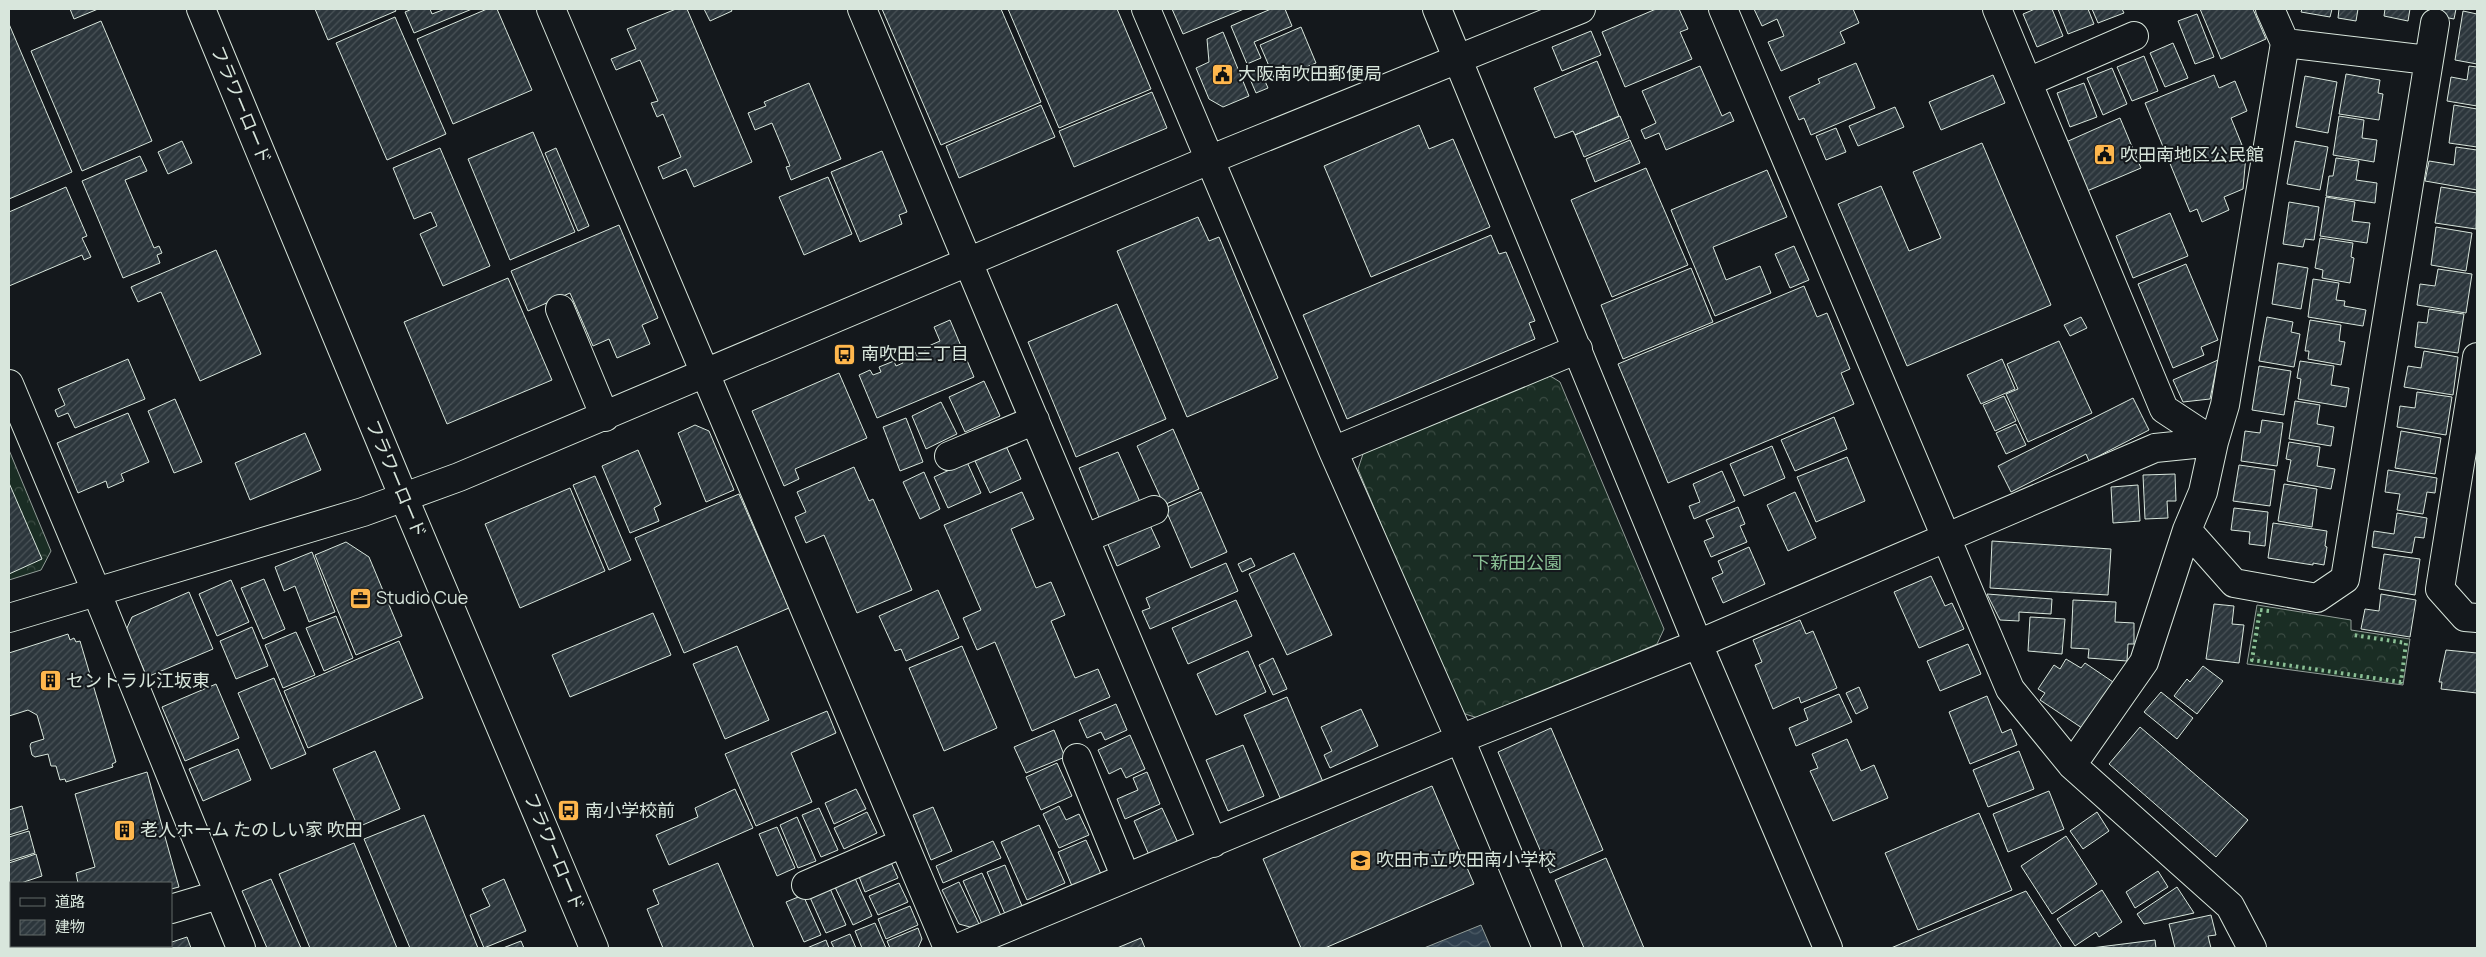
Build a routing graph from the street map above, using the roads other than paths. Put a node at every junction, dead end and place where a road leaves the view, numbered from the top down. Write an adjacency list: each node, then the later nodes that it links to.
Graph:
1 (201, 9): 28 (street, フラワーロード)
2 (551, 9): 21 (street)
3 (862, 9): 17 (street)
4 (1146, 9): 16 (street)
5 (1437, 9): 13 (street)
6 (1581, 9): 13 (street)
7 (1724, 9): 32 (street)
8 (1997, 9): 15 (street)
9 (2270, 9): 12 (street)
10 (2435, 23): 14 (street)
11 (2134, 36): 15 (street)
12 (2285, 43): 14 (street); 25 (street)
13 (1460, 60): 16 (street); 19 (street)
14 (2428, 60): 30 (street)
15 (2028, 82): 25 (street)
16 (1209, 160): 17 (street); 26 (street)
17 (967, 262): 21 (street); 24 (street)
18 (560, 309): 23 (street)
19 (1578, 349): 26 (street); 36 (street)
20 (2477, 357): 35 (street)
21 (704, 373): 23 (street); 40 (street)
22 (9, 384): 33 (street)
23 (605, 417): 28 (street)
24 (1035, 420): 27 (street); 31 (street)
25 (2214, 442): 30 (street); 32 (street)
26 (1333, 451): 37 (street)
27 (949, 456)
28 (404, 498): 33 (street); 47 (street, フラワーロード)
29 (1154, 510): 31 (street)
30 (2187, 530): 39 (street)
31 (1086, 538): 41 (street)
32 (1945, 538): 36 (street); 39 (street)
33 (96, 591): 34 (street); 44 (street)
34 (9, 618)
35 (2477, 618)
36 (1698, 644): 37 (street); 51 (street)
37 (1460, 739): 41 (street); 50 (street)
38 (1077, 758): 42 (street)
39 (2072, 765): 52 (street)
40 (903, 843): 43 (street); 48 (street)
41 (1212, 843): 42 (street)
42 (1126, 878): 49 (street)
43 (806, 885)
44 (218, 895): 45 (street); 46 (street)
45 (172, 909)
46 (241, 948)
47 (594, 948)
48 (948, 948)
49 (958, 948)
50 (1547, 948)
51 (1828, 948)
52 (2252, 948)

